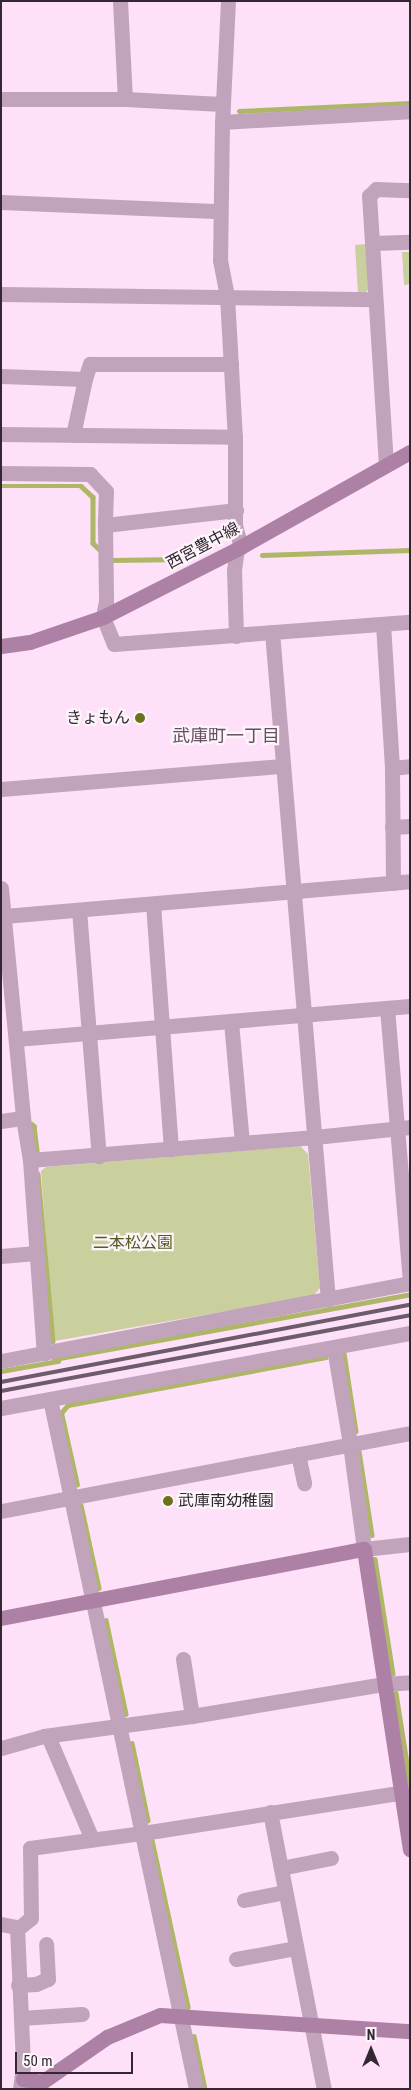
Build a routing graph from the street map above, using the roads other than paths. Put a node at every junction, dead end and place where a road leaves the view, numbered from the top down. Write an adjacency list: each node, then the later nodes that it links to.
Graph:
1 (120, 1): 4 (street)
2 (228, 1): 5 (street)
3 (1, 99): 4 (street)
4 (126, 99): 5 (street)
5 (222, 104): 7 (street)
6 (410, 111): 7 (street)
7 (222, 122): 10 (street)
8 (410, 190): 12 (street)
9 (1, 202): 10 (street)
10 (220, 211): 14 (street)
11 (410, 242): 12 (street)
12 (373, 243): 15 (street)
13 (1, 294): 14 (street)
14 (227, 296): 15 (street); 16 (street)
15 (375, 299): 23 (street)
16 (231, 364): 18 (street); 21 (street)
17 (1, 376): 18 (street)
18 (85, 379): 20 (street)
19 (1, 434): 20 (street)
20 (73, 435): 21 (street)
21 (236, 437): 25 (street)
22 (410, 452): 23 (street, 西宮豊中線)
23 (386, 465): 27 (street, 西宮豊中線)
24 (1, 473): 26 (street)
25 (236, 510): 26 (street); 27 (street)
26 (105, 524): 28 (street)
27 (239, 548): 28 (street, 西宮豊中線); 32 (street)
28 (103, 617): 32 (street); 33 (street, 西宮豊中線)
29 (410, 622): 30 (street)
30 (383, 624): 31 (street); 36 (street)
31 (272, 632): 32 (street); 34 (street)
32 (236, 636)
33 (1, 646)
34 (282, 766): 37 (street); 43 (street)
35 (410, 766): 36 (street)
36 (392, 768): 39 (street)
37 (1, 789)
38 (410, 826): 39 (street)
39 (392, 827): 41 (street)
40 (410, 881): 41 (street)
41 (394, 883): 43 (street)
42 (1, 888): 46 (street)
43 (295, 892): 44 (street); 50 (street)
44 (153, 904): 45 (street); 52 (street)
45 (79, 910): 46 (street); 53 (street)
46 (4, 916): 47 (street)
47 (6, 985): 54 (street)
48 (410, 1006): 49 (street)
49 (387, 1008): 50 (street); 57 (street)
50 (304, 1015): 51 (street); 58 (street)
51 (231, 1022): 52 (street); 59 (street)
52 (162, 1028): 53 (street); 60 (street)
53 (89, 1033): 54 (street); 61 (street)
54 (16, 1039): 55 (street)
55 (23, 1118): 56 (street); 62 (street)
56 (1, 1121)
57 (403, 1127): 58 (street); 65 (street)
58 (315, 1137): 59 (street); 66 (street)
59 (242, 1143): 60 (street)
60 (171, 1149): 61 (street)
61 (99, 1156): 62 (street)
62 (30, 1160): 63 (street)
63 (36, 1253): 64 (street); 69 (street)
64 (1, 1256)
65 (410, 1283): 66 (street)
66 (328, 1300): 69 (street)
67 (410, 1333): 68 (street)
68 (334, 1348): 71 (street); 74 (street)
69 (44, 1353): 70 (street)
70 (1, 1361)
71 (50, 1398): 72 (street); 77 (street)
72 (1, 1408)
73 (410, 1433): 74 (street)
74 (350, 1444): 75 (street); 80 (street)
75 (298, 1454): 76 (street); 77 (street)
76 (304, 1483)
77 (71, 1498): 78 (street); 81 (street)
78 (1, 1511)
79 (410, 1544): 80 (street)
80 (364, 1549): 81 (street); 85 (street)
81 (93, 1601): 82 (street); 87 (street)
82 (1, 1618)
83 (184, 1659): 86 (street)
84 (410, 1682): 85 (street)
85 (384, 1684): 86 (street); 90 (street)
86 (192, 1716): 87 (street)
87 (120, 1726): 88 (street); 92 (street)
88 (48, 1736): 89 (street); 93 (street)
89 (1, 1748)
90 (405, 1791): 91 (street); 94 (street)
91 (270, 1812): 92 (street); 96 (street)
92 (144, 1833): 93 (street); 106 (street)
93 (92, 1839): 100 (street)
94 (410, 1849)
95 (331, 1858): 96 (street)
96 (281, 1868): 97 (street)
97 (285, 1892): 98 (street); 102 (street)
98 (244, 1900)
99 (1, 1924): 100 (street)
100 (17, 1927): 104 (street)
101 (46, 1944): 104 (street)
102 (296, 1948): 103 (street); 108 (street)
103 (236, 1959)
104 (18, 1986): 107 (street)
105 (82, 2014): 107 (street)
106 (180, 2016): 108 (street); 110 (street); 111 (street)
107 (22, 2018): 110 (street)
108 (311, 2025): 109 (street); 112 (street)
109 (410, 2031)
110 (21, 2084)
111 (196, 2089)
112 (324, 2089)

